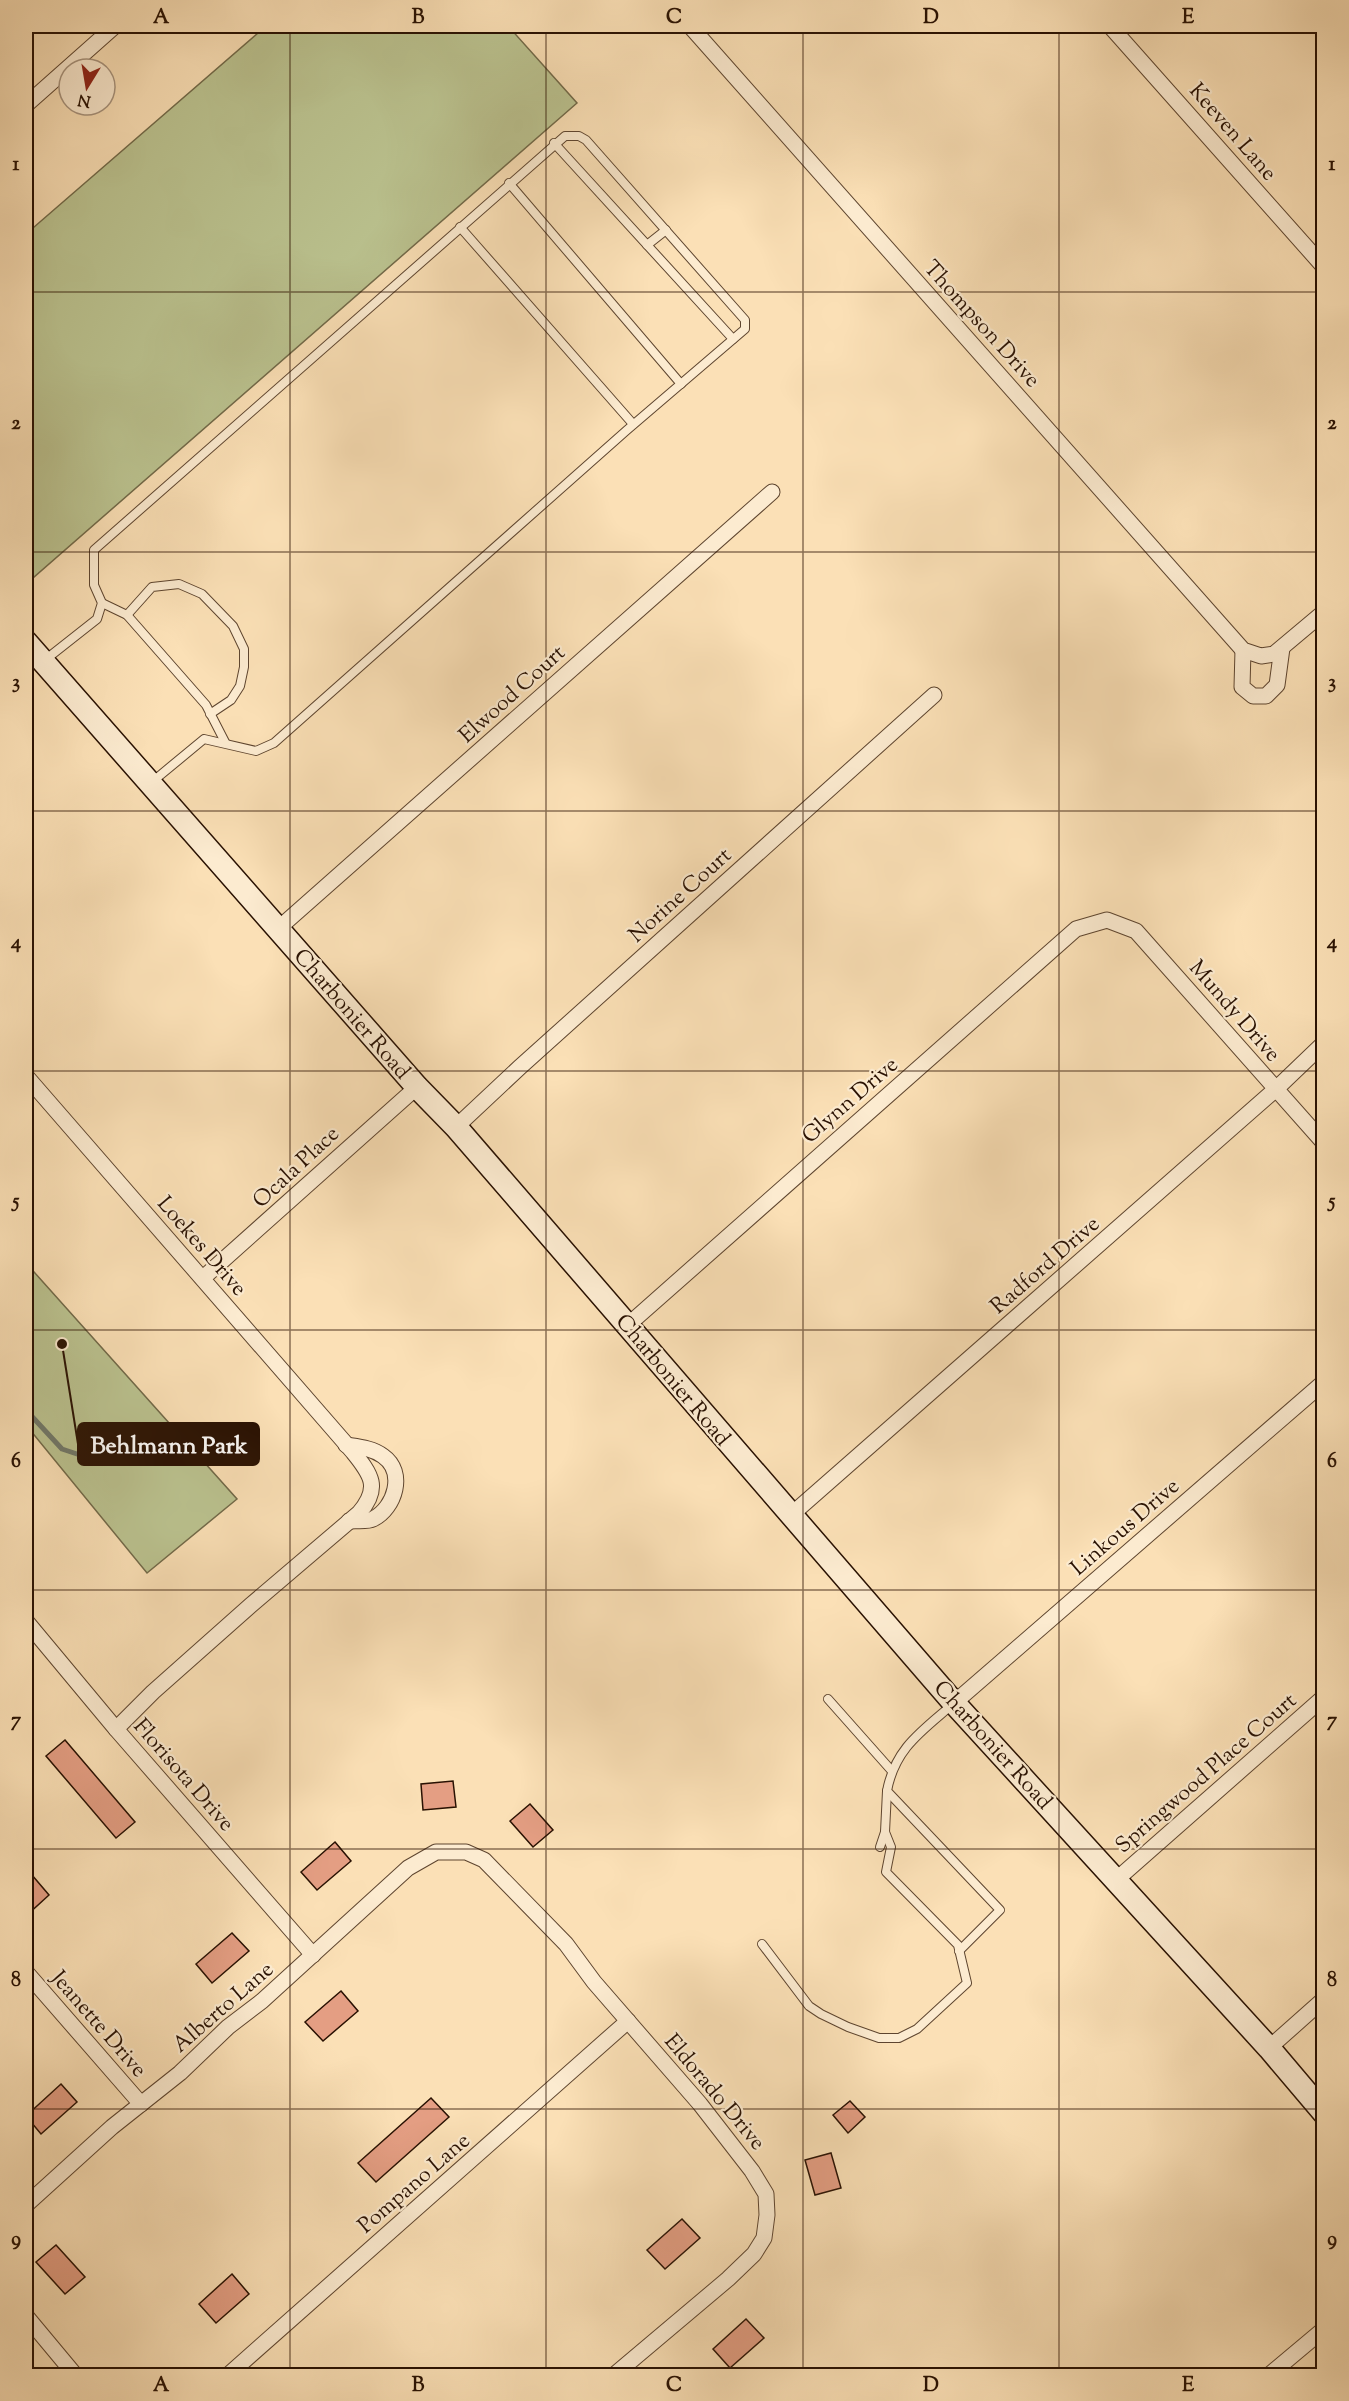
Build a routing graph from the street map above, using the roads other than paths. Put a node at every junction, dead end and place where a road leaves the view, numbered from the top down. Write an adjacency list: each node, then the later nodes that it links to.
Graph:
1 (115, 26): 4 (street)
2 (690, 26): 20 (street, Thompson Drive)
3 (1110, 26): 10 (street, Keeven Lane)
4 (26, 105)
5 (554, 143): 6 (lane); 8 (lane); 9 (lane)
6 (509, 183): 7 (lane); 12 (lane)
7 (460, 226): 13 (lane); 15 (lane)
8 (666, 230): 9 (lane); 11 (lane)
9 (647, 245): 11 (lane)
10 (1323, 267)
11 (733, 339): 12 (lane)
12 (681, 384): 13 (lane)
13 (633, 424): 24 (lane)
14 (772, 492): 27 (street, Elwood Court)
15 (102, 603): 17 (lane); 21 (lane)
16 (1323, 612): 19 (street)
17 (127, 615): 23 (lane); 23 (lane)
18 (26, 642): 21 (main road, Charbonier Road)
19 (1282, 648): 20 (street); 20 (street)
20 (1243, 650)
21 (42, 662): 25 (main road, Charbonier Road)
22 (934, 695): 32 (street, Norine Court)
23 (210, 714): 24 (lane)
24 (225, 742): 25 (lane)
25 (151, 783): 27 (main road, Charbonier Road)
26 (1107, 920): 31 (street, Mundy Drive); 35 (street, Glynn Drive)
27 (279, 928): 30 (main road, Charbonier Road)
28 (1323, 1043): 31 (street, Radford Drive)
29 (26, 1076): 34 (street, Loekes Drive)
30 (417, 1087): 32 (main road, Charbonier Road); 34 (street, Ocala Place)
31 (1276, 1089): 33 (street, Mundy Drive); 38 (street, Radford Drive)
32 (456, 1127): 35 (main road, Charbonier Road)
33 (1323, 1143)
34 (203, 1278): 37 (street, Loekes Drive)
35 (628, 1324): 38 (main road, Charbonier Road)
36 (1323, 1382): 43 (street, Linkous Drive)
37 (346, 1445): 39 (street, Loekes Drive); 39 (street, Loekes Drive)
38 (791, 1515): 43 (main road, Charbonier Road)
39 (350, 1521): 44 (street, Loekes Drive)
40 (26, 1621): 44 (street, Florisota Drive)
41 (1323, 1697): 52 (street, Springwood Place Court)
42 (828, 1699): 45 (lane)
43 (954, 1703): 45 (lane); 52 (main road, Charbonier Road)
44 (116, 1729): 55 (street, Florisota Drive)
45 (891, 1770): 46 (lane)
46 (886, 1791): 47 (lane); 54 (lane)
47 (885, 1832): 48 (lane); 51 (lane)
48 (880, 1846)
49 (451, 1851): 55 (street, Alberto Lane); 58 (street, Eldorado Drive)
50 (879, 1863): 51 (lane)
51 (885, 1872): 54 (lane)
52 (1116, 1880): 59 (main road, Charbonier Road)
53 (762, 1944): 54 (lane)
54 (959, 1952)
55 (313, 1955): 60 (street, Alberto Lane)
56 (26, 1972): 60 (street, Jeanette Drive)
57 (1323, 1999): 59 (street)
58 (628, 2022): 66 (street, Pompano Lane); 67 (street, Eldorado Drive)
59 (1269, 2048): 61 (main road, Charbonier Road)
60 (141, 2104): 62 (street, Alberto Lane)
61 (1323, 2113)
62 (26, 2205)
63 (26, 2316): 65 (street)
64 (1323, 2329): 68 (street)
65 (76, 2376)
66 (227, 2376)
67 (613, 2376)
68 (1268, 2376)

